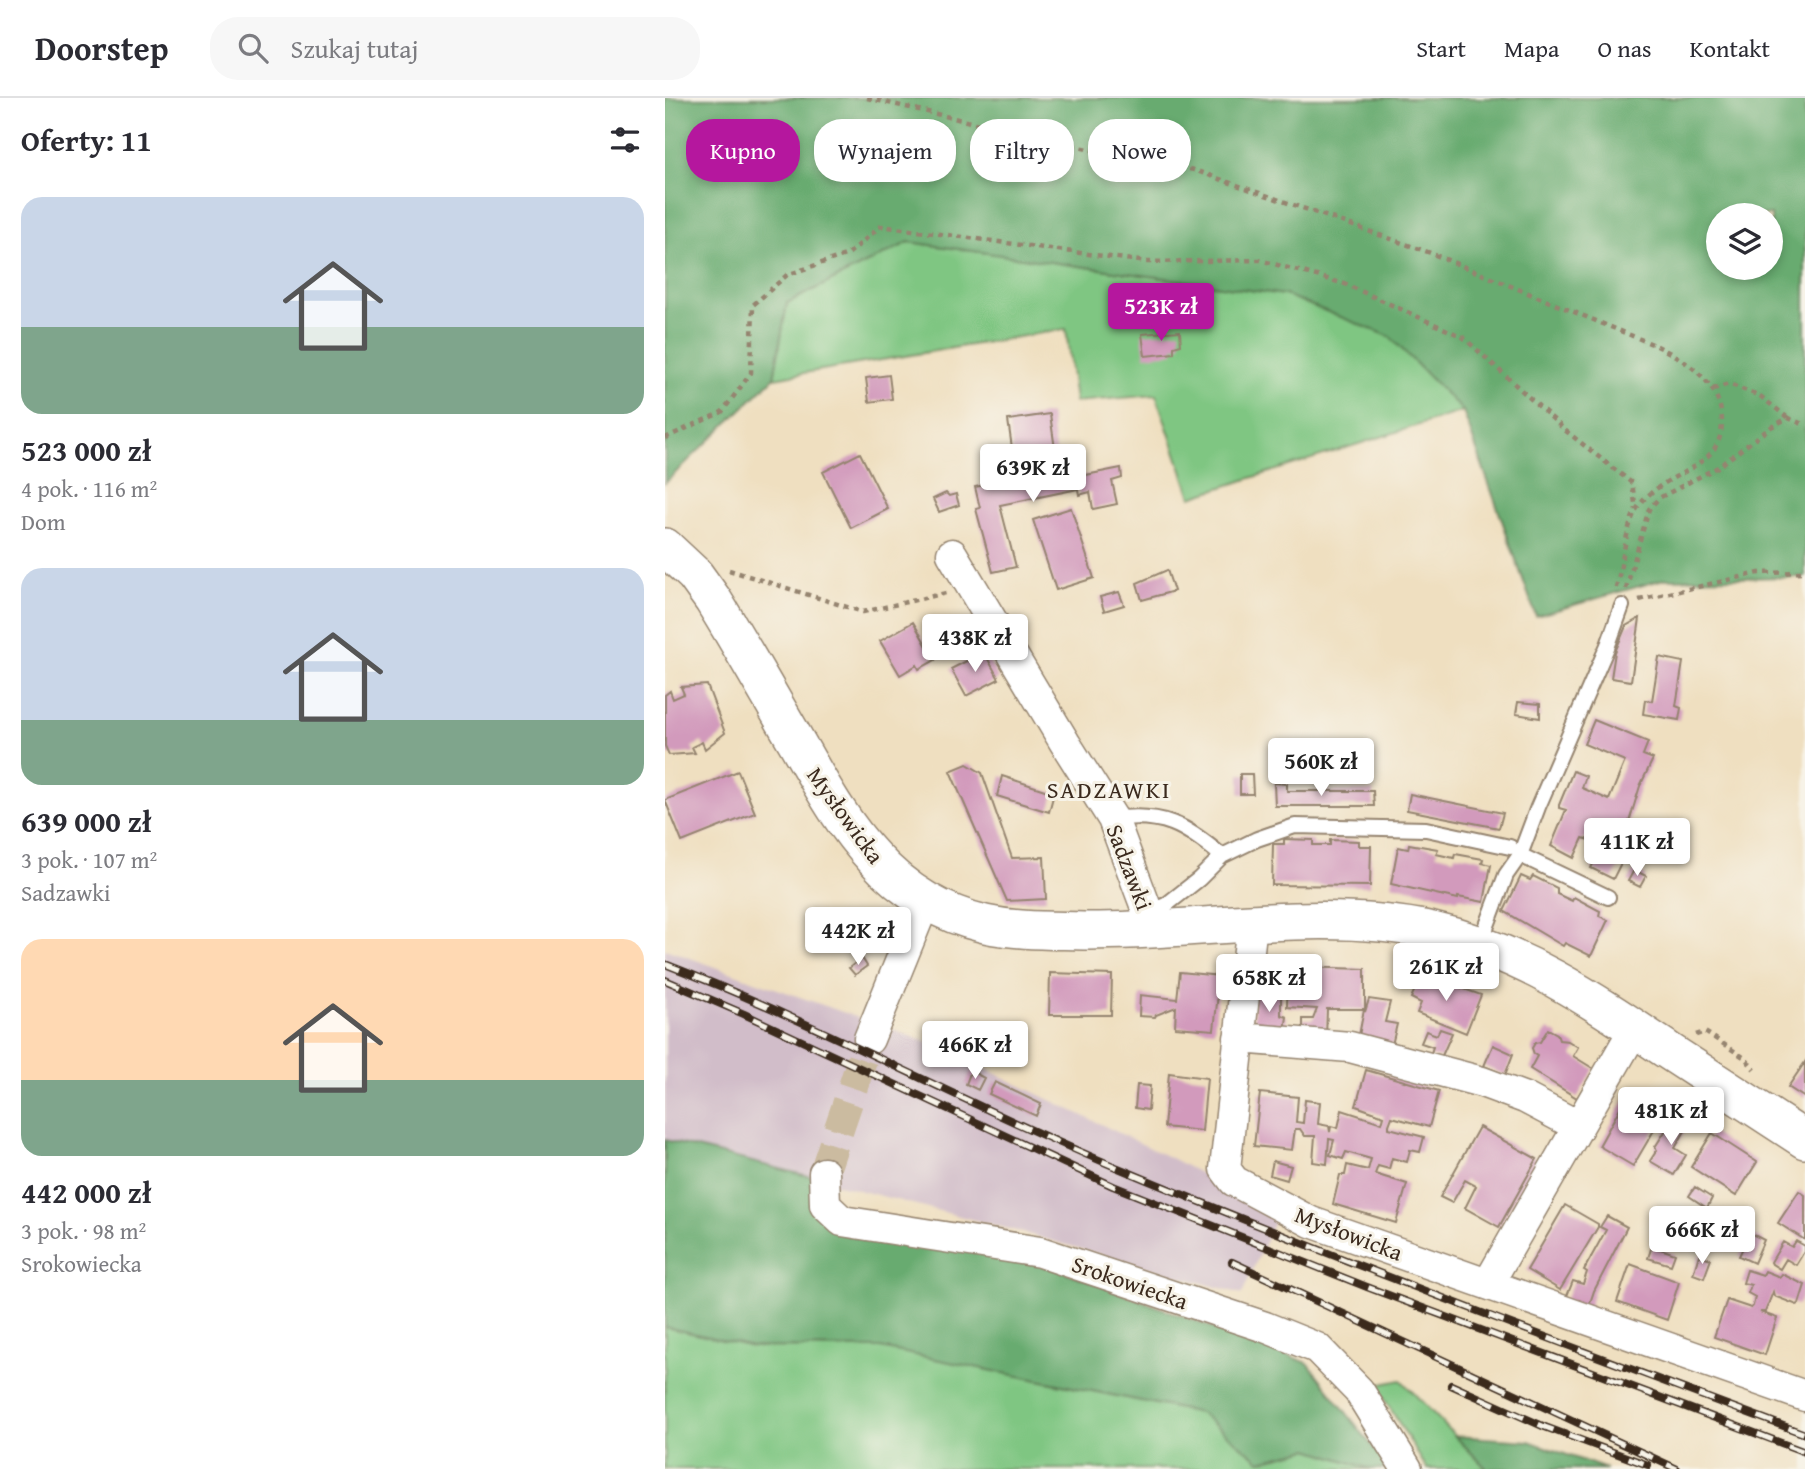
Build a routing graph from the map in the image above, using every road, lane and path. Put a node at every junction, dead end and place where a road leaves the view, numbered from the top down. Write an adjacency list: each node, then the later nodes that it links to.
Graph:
1 (867, 98): 2 (path)
2 (1713, 388): 3 (path); 6 (path)
3 (1788, 418): 4 (path); 12 (path)
4 (1805, 425)
5 (665, 438): 6 (path)
6 (1636, 510): 12 (path)
7 (665, 547): 17 (street, Mysłowicka)
8 (953, 554): 11 (street, Sadzawki)
9 (727, 569): 11 (path)
10 (1805, 572): 12 (path)
11 (972, 587): 13 (street, Sadzawki)
12 (1616, 603): 14 (lane)
13 (1113, 819): 15 (lane); 18 (street, Sadzawki)
14 (1515, 851): 15 (lane); 16 (lane); 20 (lane)
15 (1222, 856): 18 (lane)
16 (1608, 897)
17 (925, 901): 18 (street, Mysłowicka); 23 (street)
18 (1151, 921): 19 (street, Mysłowicka)
19 (1252, 923): 20 (street, Mysłowicka); 22 (street, Mysłowicka)
20 (1480, 944): 21 (street, Mysłowicka)
21 (1635, 1028): 24 (street); 25 (street, Mysłowicka)
22 (1239, 1038): 24 (street); 27 (street, Mysłowicka)
23 (869, 1039)
24 (1579, 1126): 27 (street)
25 (1805, 1140)
26 (824, 1173): 29 (street, Srokowiecka)
27 (1488, 1284): 28 (street, Mysłowicka)
28 (1805, 1396)
29 (1407, 1469)

